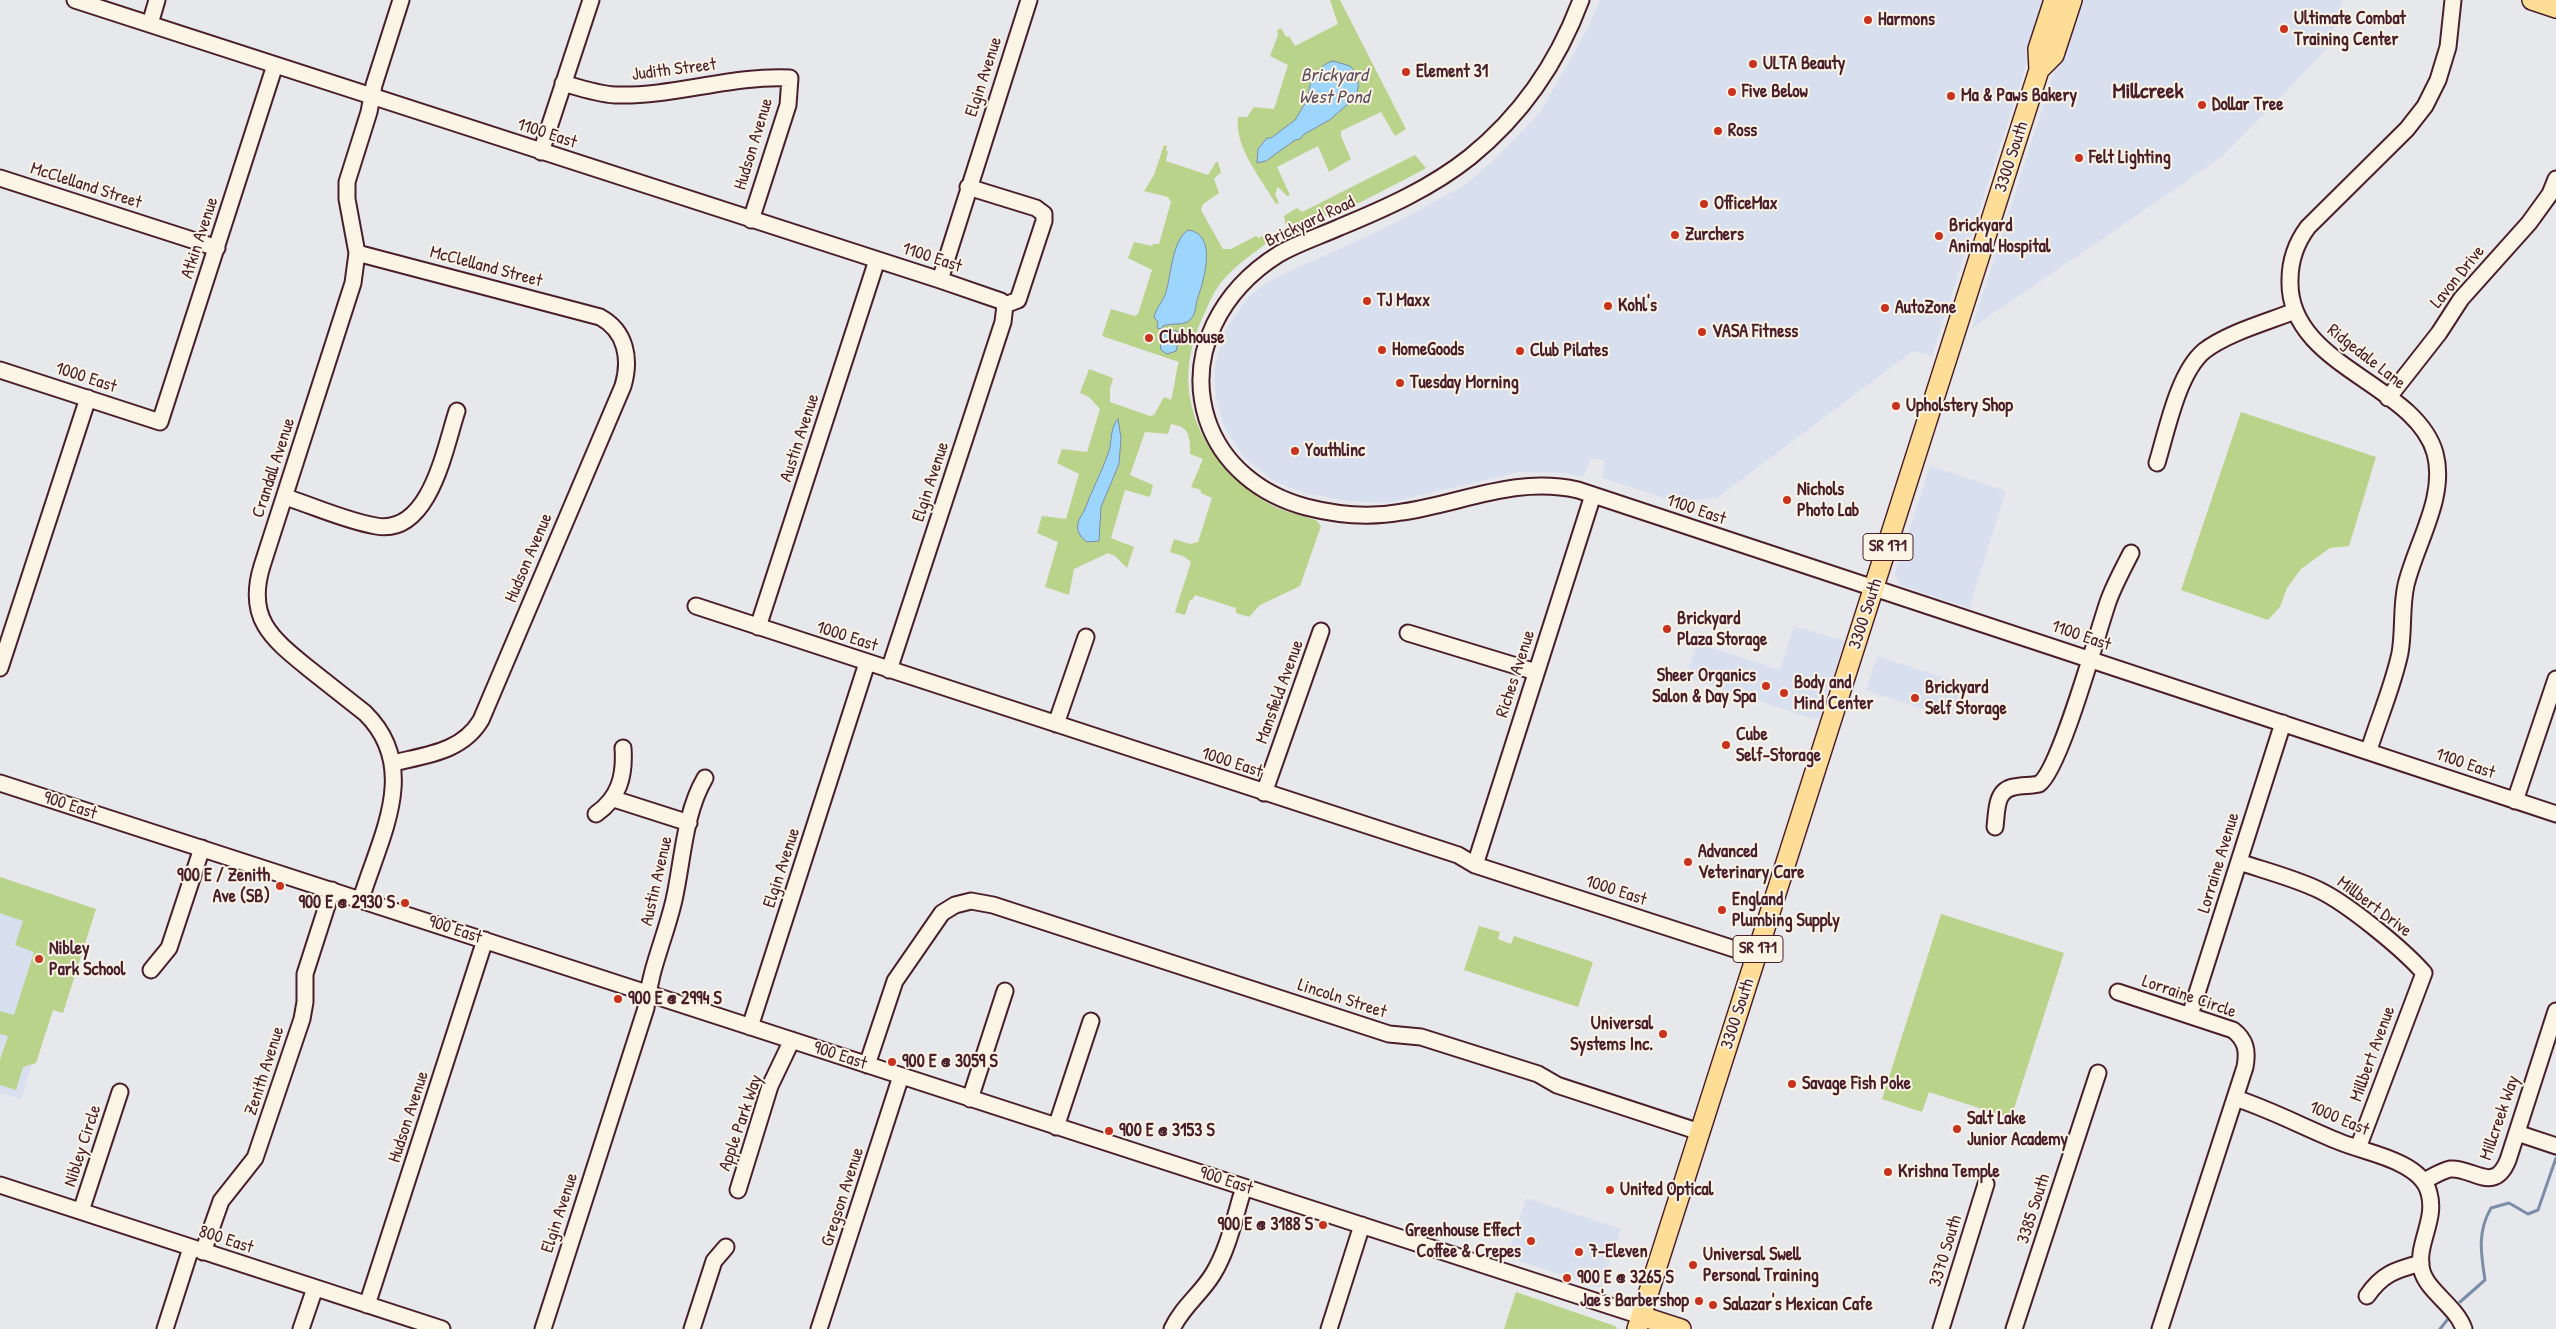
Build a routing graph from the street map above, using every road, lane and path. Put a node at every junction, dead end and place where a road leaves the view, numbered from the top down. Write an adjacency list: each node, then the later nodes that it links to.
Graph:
1 (75, 0): 12 (street, 1100 East)
2 (158, 0): 12 (street)
3 (401, 0): 17 (street, Crandall Avenue)
4 (590, 0): 16 (street)
5 (1029, 0): 21 (street, Elgin Avenue)
6 (1581, 0): 37 (street, Brickyard Road)
7 (2054, 0): 14 (main road, 3300 South / SR 171)
8 (2072, 0): 14 (main road, 3300 South / SR 171)
9 (2453, 0): 29 (street, Ridgedale Lane)
10 (2532, 0): 11 (main road)
11 (2556, 8)
12 (150, 24): 13 (street, 1100 East)
13 (276, 65): 17 (street, 1100 East); 24 (street, Atkin Avenue)
14 (2039, 70): 40 (main road, 3300 South / SR 171)
15 (790, 78): 16 (street, Judith Street); 23 (street, Hudson Avenue)
16 (563, 83): 18 (street)
17 (372, 97): 18 (street, 1100 East); 25 (street, Crandall Avenue)
18 (541, 152): 23 (street, 1100 East)
19 (0, 178): 24 (street, McClelland Street)
20 (2556, 179): 22 (street, Lavon Drive)
21 (968, 187): 27 (street, Elgin Avenue); 28 (street)
22 (2553, 197): 33 (street, Lavon Drive)
23 (750, 220): 26 (street, 1100 East)
24 (217, 248): 35 (street, Atkin Avenue)
25 (357, 253): 30 (street, McClelland Street); 38 (street, Crandall Avenue)
26 (877, 260): 27 (street, 1100 East); 42 (street, Austin Avenue)
27 (940, 280): 28 (street, 1100 East)
28 (1005, 305): 49 (street, Elgin Avenue)
29 (2295, 311): 33 (street, Ridgedale Lane); 36 (street)
30 (604, 320): 56 (street, Hudson Avenue)
31 (0, 370): 32 (street, 1000 East)
32 (88, 398): 35 (street, 1000 East); 48 (street)
33 (2388, 398): 55 (street, Ridgedale Lane)
34 (457, 411): 38 (street)
35 (160, 422)
36 (2157, 462)
37 (1593, 495): 40 (street, 1100 East); 50 (street, Riches Avenue)
38 (284, 497): 56 (street, Crandall Avenue)
39 (2131, 553): 46 (street)
40 (1875, 588): 46 (street, 1100 East); 72 (main road, 3300 South / SR 171)
41 (696, 606): 42 (street, 1000 East)
42 (758, 627): 47 (street, 1000 East)
43 (1322, 631): 59 (street, Mansfield Avenue)
44 (1408, 633): 50 (street)
45 (1086, 637): 53 (street)
46 (2090, 659): 52 (street, 1100 East); 65 (street)
47 (867, 663): 49 (street, 1000 East); 81 (street, Elgin Avenue)
48 (0, 668)
49 (889, 670): 53 (street, 1000 East)
50 (1536, 672): 68 (street, Riches Avenue)
51 (2556, 679): 61 (street)
52 (2283, 723): 55 (street, 1100 East); 67 (street, Lorraine Avenue)
53 (1056, 724): 59 (street, 1000 East)
54 (623, 748): 60 (street)
55 (2369, 750): 61 (street, 1100 East)
56 (393, 763): 70 (street, Crandall Avenue)
57 (706, 778): 64 (street, Austin Avenue)
58 (0, 783): 66 (street, 900 East)
59 (1264, 793): 68 (street, 1000 East)
60 (614, 799): 62 (street); 64 (street)
61 (2516, 801): 63 (street, 1100 East)
62 (596, 814)
63 (2556, 814)
64 (689, 823): 77 (street, Austin Avenue)
65 (1995, 827)
66 (202, 848): 69 (street, 900 East); 73 (street)
67 (2239, 862): 74 (street, Millbert Drive); 79 (street, Lorraine Avenue)
68 (1475, 865): 72 (street, 1000 East)
69 (332, 890): 70 (street, 900 East); 102 (street, Zenith Avenue)
70 (361, 899): 71 (street, 900 East)
71 (486, 940): 77 (street, 900 East); 106 (street, Hudson Avenue)
72 (1756, 956): 90 (main road, 3300 South / SR 171)
73 (151, 970)
74 (2424, 973): 93 (street, Millbert Avenue)
75 (1005, 991): 88 (street)
76 (2118, 992): 79 (street, Lorraine Circle)
77 (647, 993): 81 (street, 900 East); 111 (street, Elgin Avenue)
78 (2556, 1010): 91 (street, Millcreek Way)
79 (2190, 1015): 87 (street, Lorraine Circle)
80 (1090, 1021): 89 (street)
81 (750, 1027): 82 (street, 900 East)
82 (792, 1040): 83 (street, 900 East); 98 (street, Apple Park Way)
83 (867, 1065): 85 (street, 900 East); 90 (street, Lincoln Street)
84 (2098, 1073): 118 (street, 3385 South)
85 (901, 1076): 88 (street, 900 East); 113 (street, Gregson Avenue)
86 (120, 1092): 99 (street, Nibley Circle)
87 (2235, 1098): 93 (street, 1000 East); 119 (street)
88 (970, 1099): 89 (street, 900 East)
89 (1056, 1127): 97 (street, 900 East)
90 (1700, 1132): 107 (main road, 3300 South / SR 171)
91 (2517, 1133): 92 (street); 94 (street, Millcreek Way)
92 (2556, 1146)
93 (2358, 1148): 94 (street, 1000 East)
94 (2424, 1181): 103 (street)
95 (1986, 1184): 117 (street, 3370 South)
96 (0, 1185): 99 (street, 800 East)
97 (1244, 1187): 100 (street, 900 East); 114 (street)
98 (738, 1190)
99 (81, 1211): 102 (street, 800 East)
100 (1362, 1226): 107 (street, 900 East); 115 (street)
101 (726, 1247): 112 (street)
102 (197, 1250): 104 (street, 800 East); 108 (street, Zenith Avenue)
103 (2420, 1263): 105 (street); 120 (street)
104 (314, 1288): 106 (street, 800 East); 109 (street)
105 (2367, 1296)
106 (367, 1305): 110 (street, 800 East)
107 (1639, 1322): 116 (main road, 900 East)
108 (165, 1329)
109 (301, 1329)
110 (442, 1329)
111 (543, 1329)
112 (692, 1329)
113 (819, 1329)
114 (1172, 1329)
115 (1329, 1329)
116 (1681, 1329)
117 (1941, 1329)
118 (2014, 1329)
119 (2160, 1329)
120 (2464, 1329)

